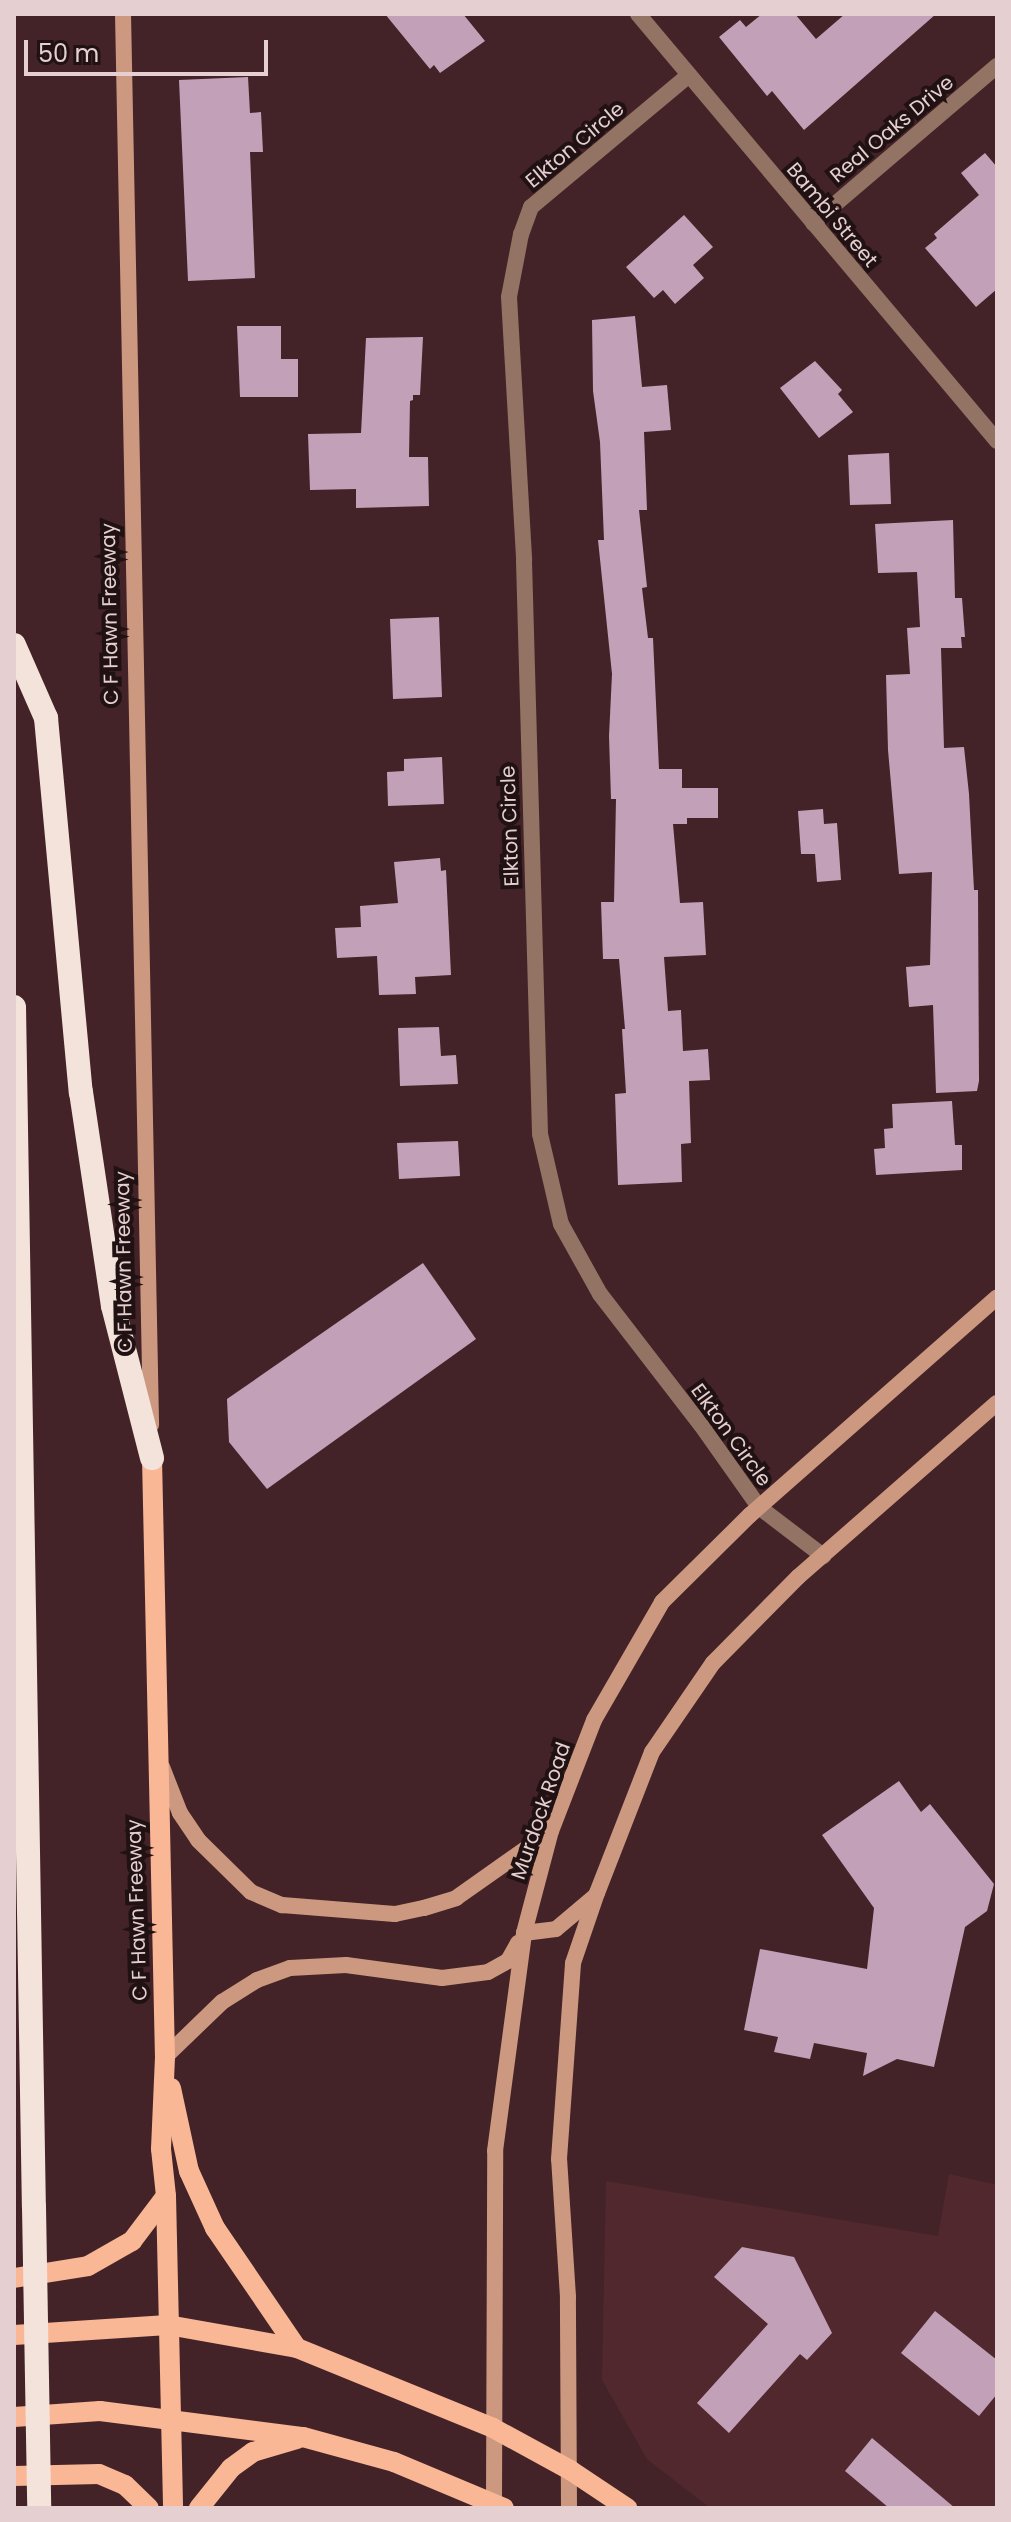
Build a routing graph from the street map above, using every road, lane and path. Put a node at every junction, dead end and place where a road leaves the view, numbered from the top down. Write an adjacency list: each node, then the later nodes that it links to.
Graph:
1 (123, 14): 11 (main road, C F Hawn Freeway)
2 (638, 14): 4 (street, Bambi Street)
3 (997, 66): 5 (street, Real Oaks Drive)
4 (689, 75): 5 (street, Bambi Street); 12 (street, Elkton Circle)
5 (813, 223): 6 (street, Bambi Street)
6 (997, 441)
7 (14, 645): 11 (highway)
8 (14, 1007): 31 (highway, bridge)
9 (997, 1297): 12 (main road, Murdock Road)
10 (997, 1403): 13 (main road)
11 (152, 1458): 14 (main road, C F Hawn Freeway)
12 (759, 1507): 13 (street, Elkton Circle); 15 (main road, Murdock Road)
13 (823, 1556): 16 (main road)
14 (156, 1753): 15 (main road); 18 (main road, C F Hawn Freeway)
15 (551, 1831): 17 (main road, Murdock Road)
16 (597, 1893): 17 (main road); 28 (main road)
17 (524, 1933): 18 (main road); 26 (main road, Murdock Road)
18 (165, 2057): 19 (main road, C F Hawn Freeway); 23 (main road)
19 (166, 2196): 20 (main road); 21 (main road, C F Hawn Freeway)
20 (14, 2278)
21 (168, 2325): 22 (main road); 23 (main road); 25 (main road, C F Hawn Freeway)
22 (14, 2335)
23 (297, 2348): 26 (main road)
24 (14, 2417): 25 (main road)
25 (170, 2420): 27 (main road); 33 (main road, C F Hawn Freeway)
26 (493, 2428): 28 (main road); 30 (main road, Murdock Road)
27 (303, 2437): 30 (main road); 34 (main road)
28 (570, 2470): 35 (main road); 36 (main road)
29 (14, 2476): 32 (main road)
30 (499, 2505)
31 (39, 2508)
32 (149, 2508)
33 (173, 2508)
34 (199, 2508)
35 (569, 2508)
36 (627, 2508)

